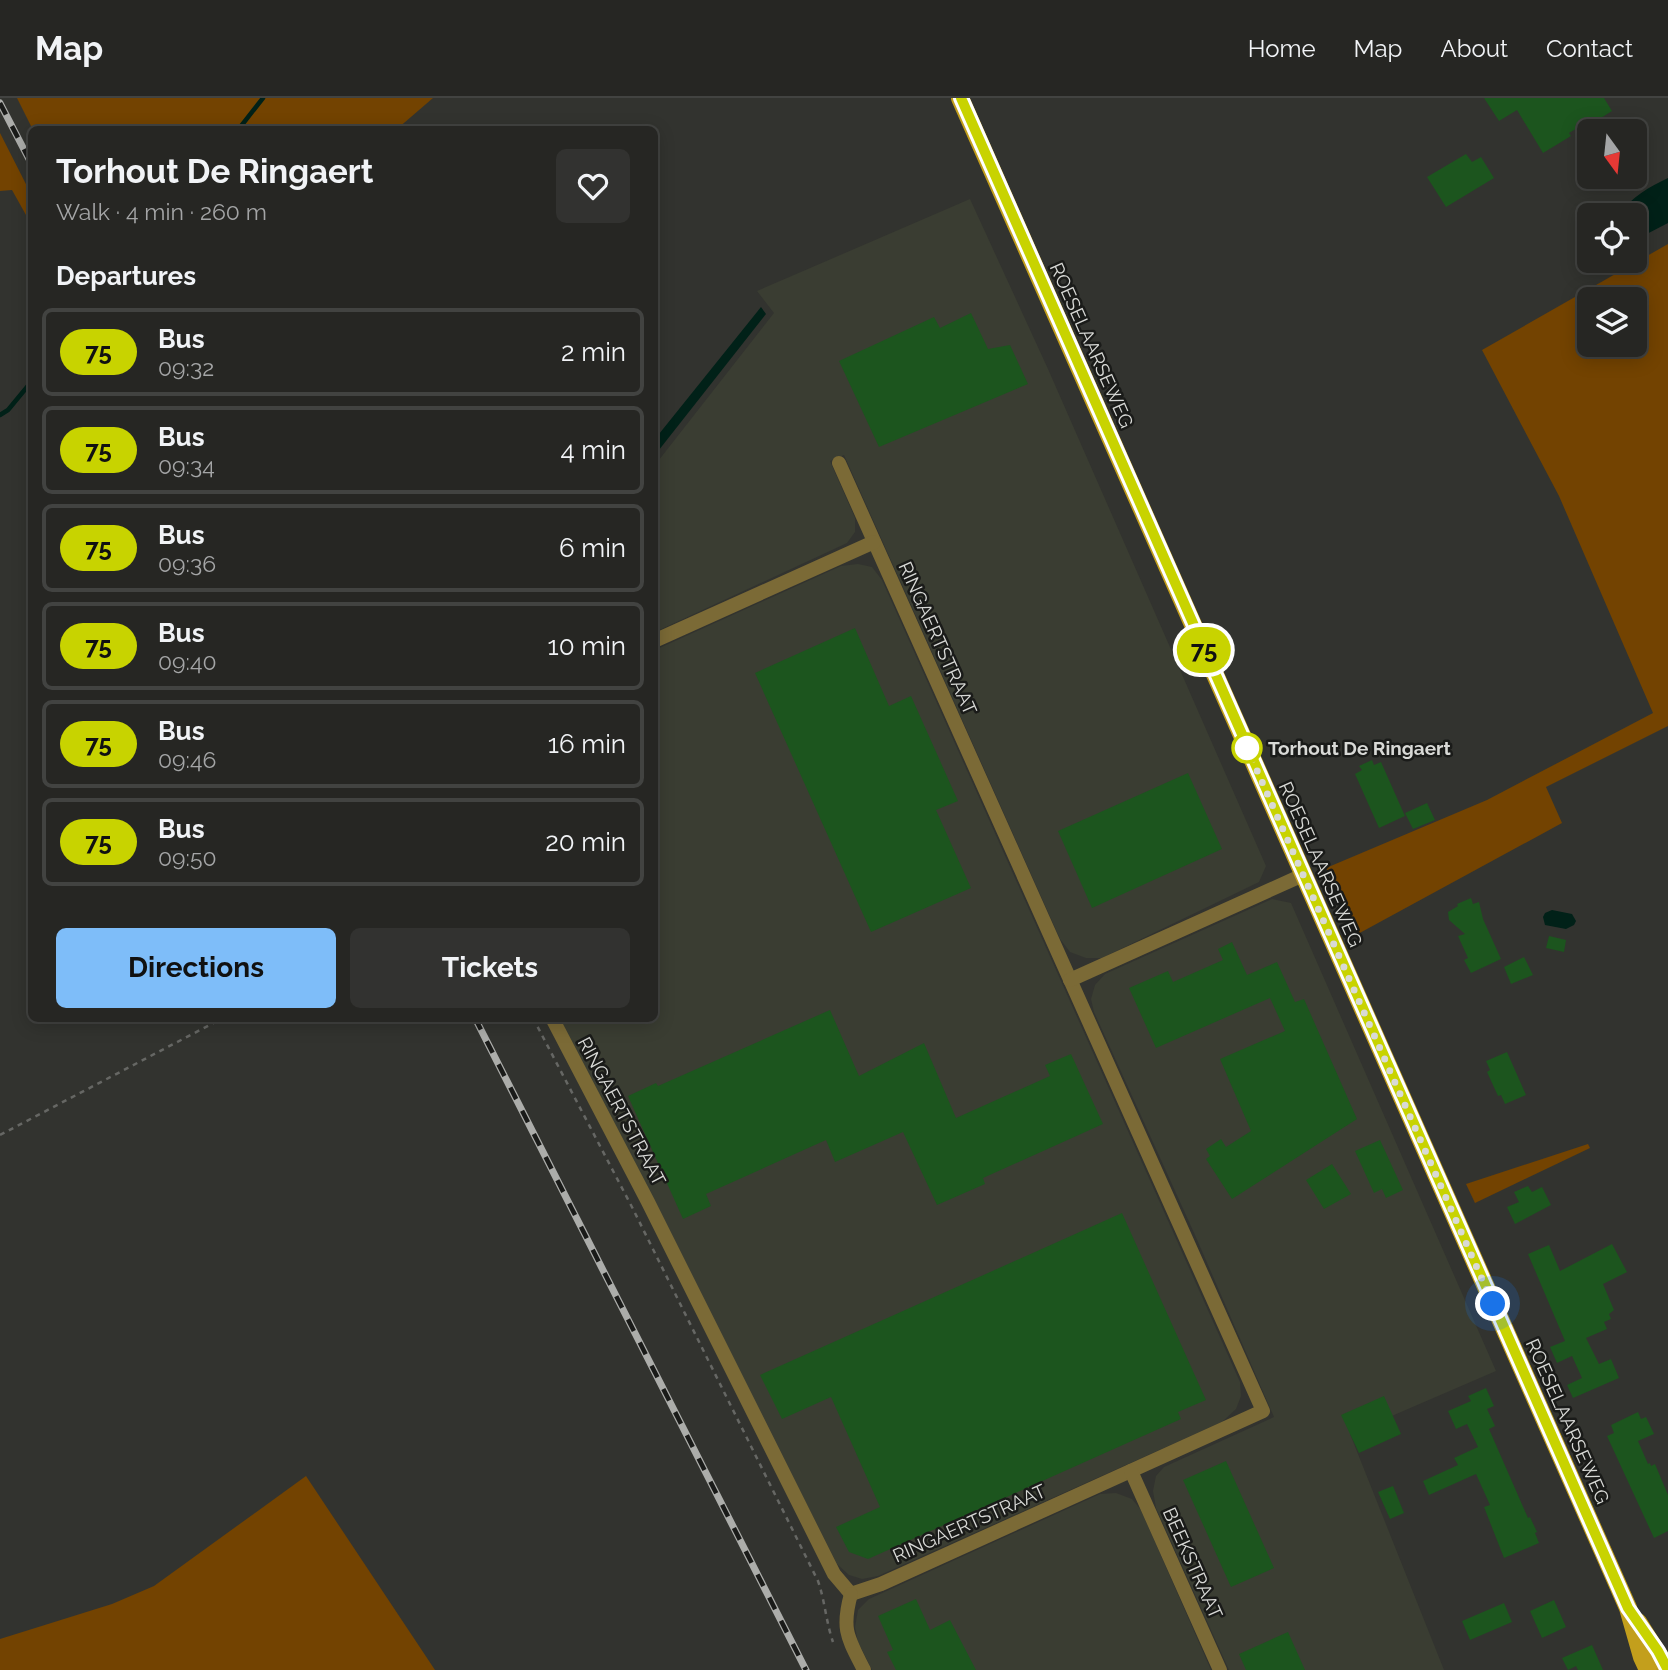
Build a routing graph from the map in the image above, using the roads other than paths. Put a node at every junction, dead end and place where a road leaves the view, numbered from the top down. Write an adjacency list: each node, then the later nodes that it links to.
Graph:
1 (961, 98): 5 (main road, ROESELAARSEWEG)
2 (839, 463): 3 (street, RINGAERTSTRAAT)
3 (874, 542): 4 (street); 6 (street, RINGAERTSTRAAT)
4 (658, 639)
5 (1303, 875): 6 (street); 10 (main road, ROESELAARSEWEG)
6 (1070, 980): 8 (street, RINGAERTSTRAAT)
7 (554, 1022): 9 (street, RINGAERTSTRAAT)
8 (1131, 1471): 9 (street, RINGAERTSTRAAT); 12 (street, BEEKSTRAAT)
9 (851, 1594): 11 (street)
10 (1628, 1608): 13 (main road, ROESELAARSEWEG); 14 (main road, ROESELAARSEWEG)
11 (864, 1670)
12 (1220, 1670)
13 (1648, 1670)
14 (1668, 1670)

